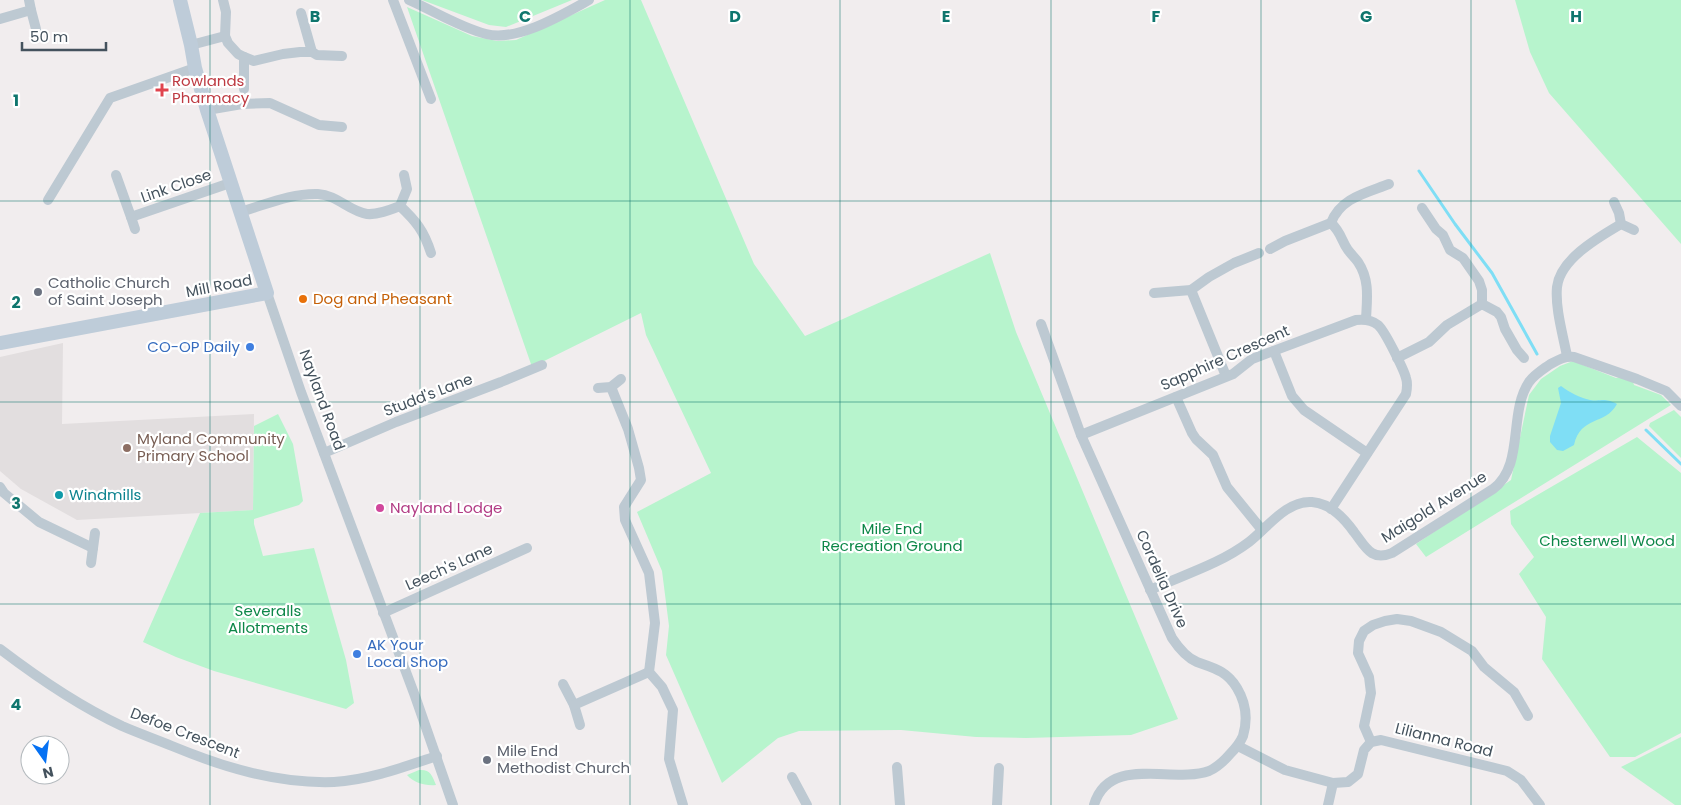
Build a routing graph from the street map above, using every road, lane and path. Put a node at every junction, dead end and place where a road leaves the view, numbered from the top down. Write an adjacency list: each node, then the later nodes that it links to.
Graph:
1 (180, 0): 11 (street, Nayland Road)
2 (223, 0): 10 (street)
3 (393, 0): 17 (street)
4 (409, 0): 5 (street)
5 (589, 0)
6 (30, 5): 8 (street); 9 (street)
7 (301, 13): 12 (street)
8 (0, 19)
9 (36, 29)
10 (226, 36): 11 (street); 14 (street)
11 (191, 45): 15 (street, Nayland Road)
12 (312, 52): 13 (street); 14 (street)
13 (342, 56)
14 (244, 57): 16 (street)
15 (195, 68): 18 (street, Nayland Road); 24 (street)
16 (244, 89)
17 (431, 99)
18 (207, 110): 19 (street); 22 (street, Nayland Road)
19 (342, 127)
20 (116, 175): 29 (street, Link Close)
21 (404, 175): 26 (street)
22 (230, 183): 28 (street, Nayland Road); 29 (street, Link Close)
23 (1389, 184): 30 (street)
24 (48, 200)
25 (1614, 202): 31 (street)
26 (400, 206): 28 (street); 35 (street)
27 (1422, 208): 40 (street)
28 (240, 212): 38 (street, Nayland Road)
29 (131, 217): 32 (street, Link Close)
30 (1332, 223): 34 (street); 41 (street)
31 (1622, 224): 33 (street); 45 (street)
32 (135, 229)
33 (1634, 230)
34 (1270, 249)
35 (431, 253)
36 (1259, 253): 37 (street)
37 (1190, 290): 39 (street); 49 (street)
38 (268, 293): 43 (street, Mill Road); 56 (street, Nayland Road)
39 (1154, 293)
40 (1482, 304): 46 (street); 47 (street)
41 (1366, 319): 44 (street, Sapphire Crescent); 46 (street)
42 (1041, 324): 55 (street, Cordelia Drive)
43 (0, 343)
44 (1274, 350): 49 (street, Sapphire Crescent); 57 (street)
45 (1567, 356): 54 (street); 59 (street, Maigold Avenue)
46 (1397, 358): 57 (street)
47 (1524, 358)
48 (542, 365): 56 (street, Studd's Lane)
49 (1226, 376): 53 (street, Sapphire Crescent)
50 (621, 379): 51 (street)
51 (611, 387): 52 (street); 68 (street)
52 (598, 388)
53 (1176, 397): 55 (street, Sapphire Crescent); 60 (street)
54 (1681, 406)
55 (1081, 435): 65 (street, Cordelia Drive)
56 (324, 453): 66 (street, Nayland Road)
57 (1367, 453): 59 (street)
58 (0, 488): 62 (street)
59 (1331, 509): 60 (street)
60 (1262, 530): 65 (street)
61 (95, 533): 62 (street)
62 (93, 548): 64 (street)
63 (527, 548): 66 (street, Leech's Lane)
64 (91, 563)
65 (1150, 590): 74 (street, Cordelia Drive)
66 (383, 613): 75 (street, Nayland Road)
67 (0, 650): 75 (street, Defoe Crescent)
68 (649, 672): 70 (street); 81 (street)
69 (563, 684): 70 (street)
70 (574, 705): 72 (street)
71 (1528, 716): 73 (street)
72 (580, 726)
73 (1371, 742): 79 (street); 87 (street, Lilianna Road)
74 (1238, 746): 79 (street); 85 (street, Cordelia Drive)
75 (437, 756): 80 (street, Nayland Road)
76 (897, 767): 83 (street)
77 (999, 768): 84 (street)
78 (792, 776): 82 (street)
79 (1334, 783): 86 (street)
80 (453, 805)
81 (683, 805)
82 (807, 805)
83 (900, 805)
84 (997, 805)
85 (1094, 805)
86 (1328, 805)
87 (1540, 805)

